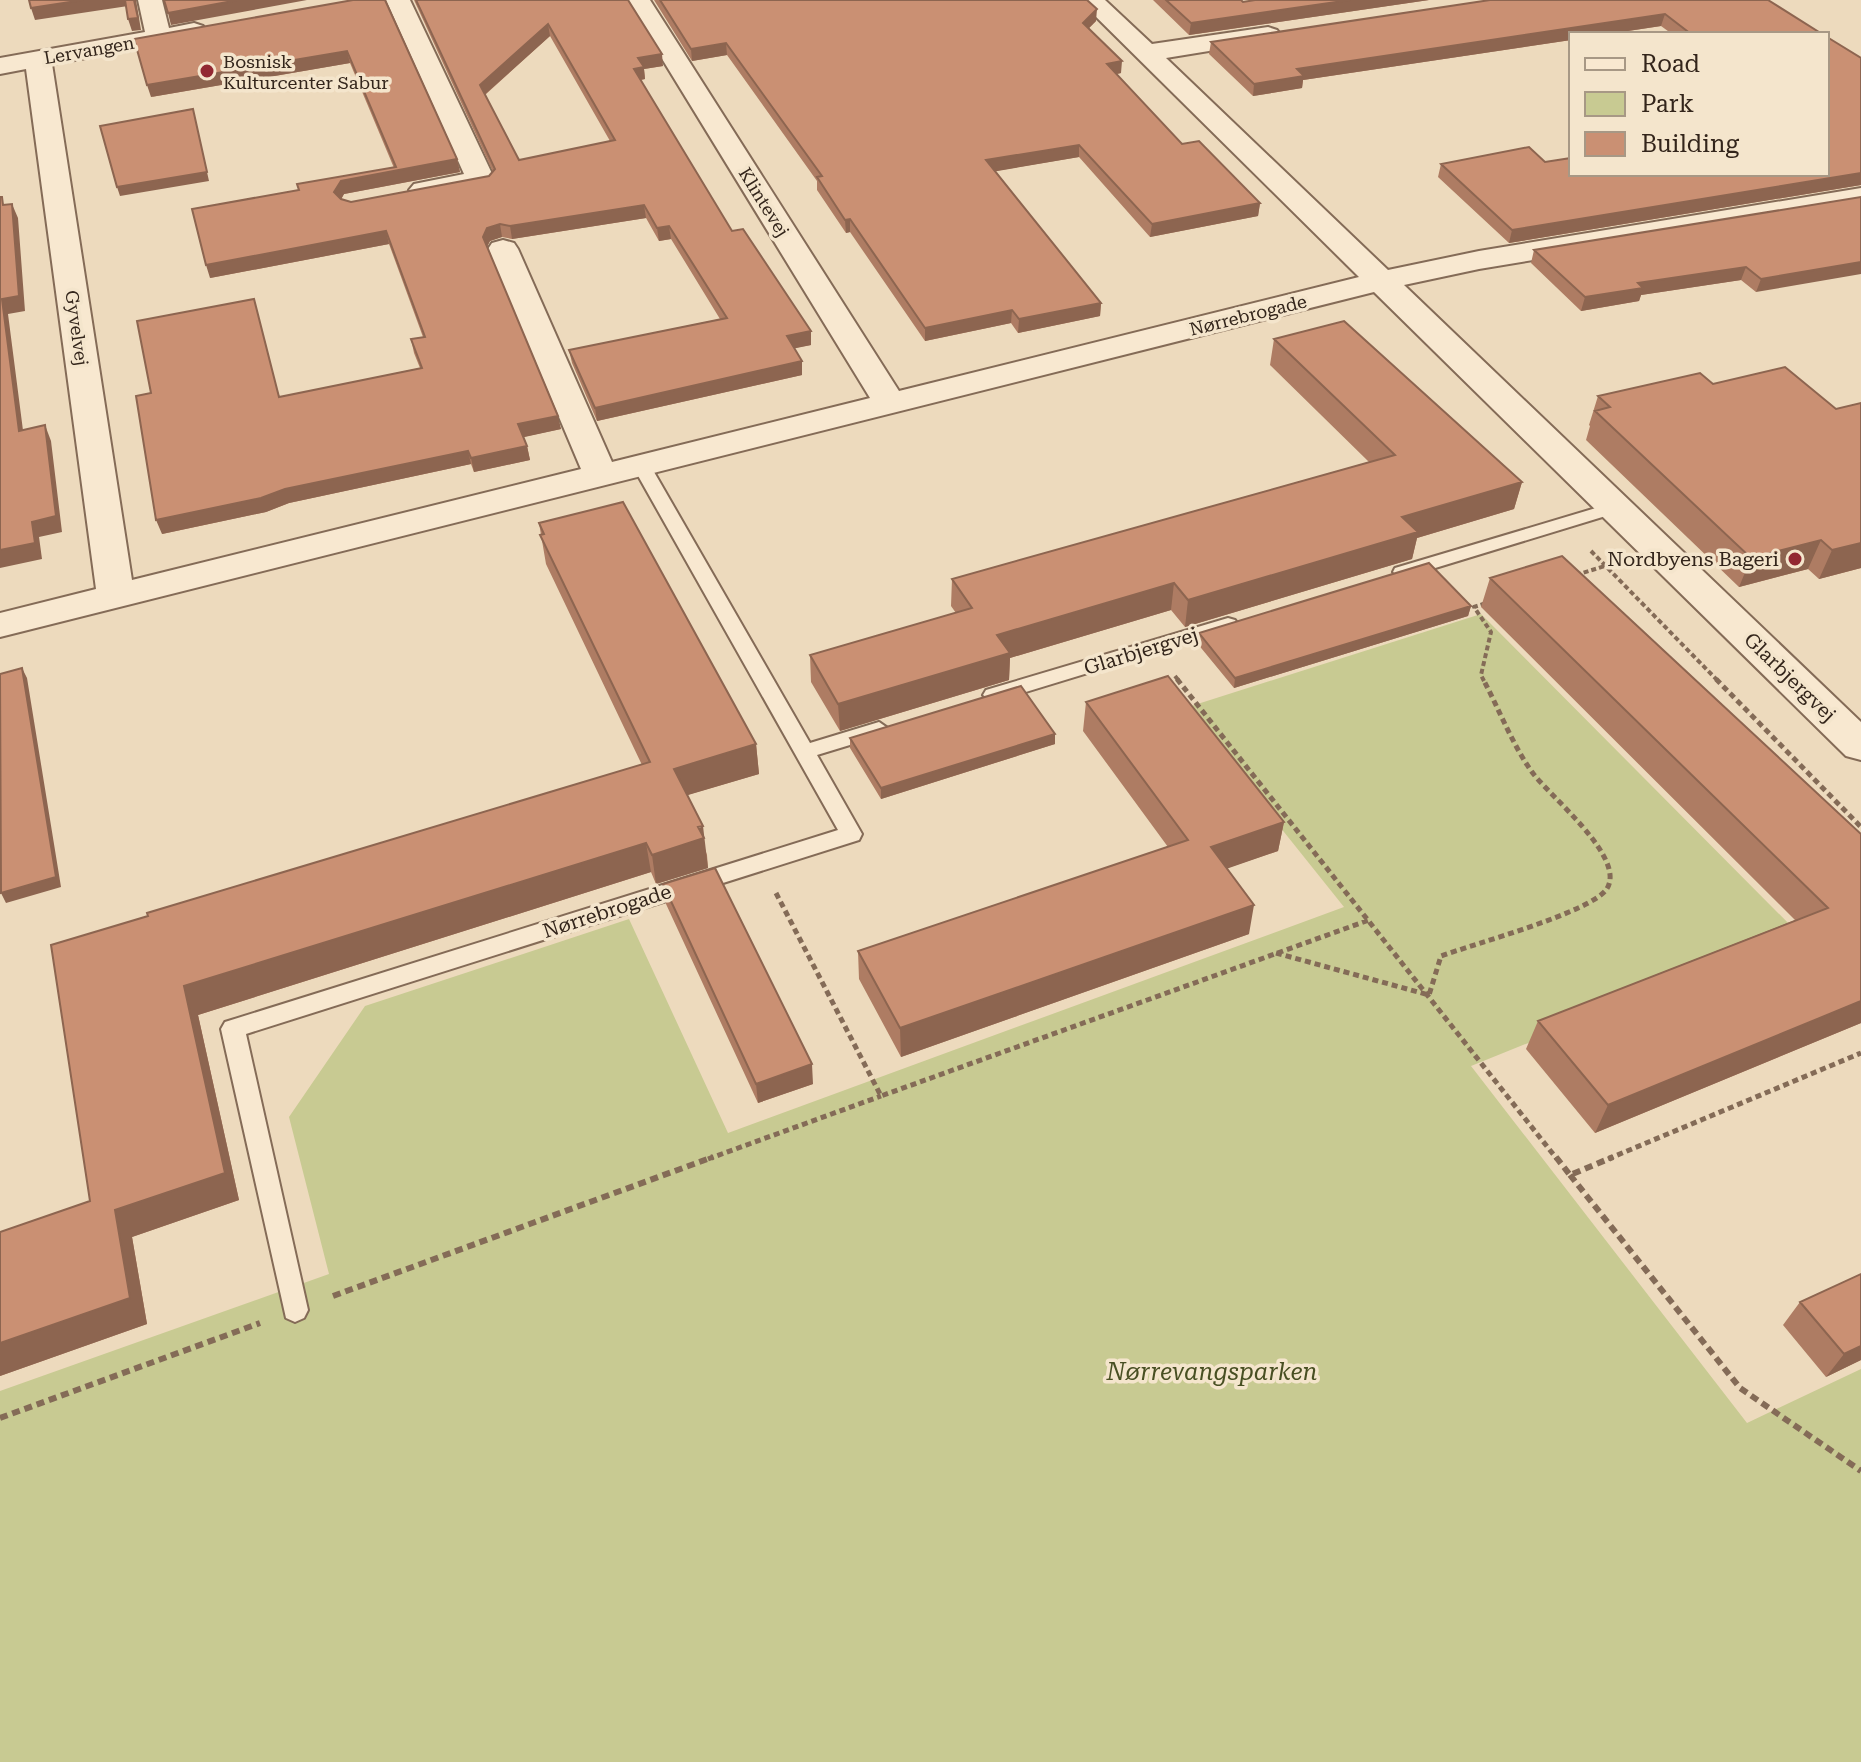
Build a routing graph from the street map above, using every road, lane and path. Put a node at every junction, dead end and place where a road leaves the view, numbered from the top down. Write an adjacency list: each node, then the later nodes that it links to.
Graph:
1 (150, 0): 7 (street)
2 (398, 0): 11 (street)
3 (638, 0): 15 (street, Klintevej)
4 (1091, 0): 8 (street, Glarbjergvej)
5 (218, 27): 7 (street, Lervangen)
6 (1286, 32): 8 (street)
7 (159, 37): 9 (street, Lervangen)
8 (1146, 53): 14 (street, Glarbjergvej)
9 (38, 59): 10 (street, Lervangen); 22 (street, Gyvelvej)
10 (0, 66)
11 (397, 195)
12 (1861, 197): 14 (street, Nørrebrogade)
13 (503, 249): 17 (street)
14 (1382, 281): 15 (street, Nørrebrogade); 18 (street, Glarbjergvej)
15 (891, 404): 16 (street, Nørrebrogade)
16 (641, 465): 17 (street, Nørrebrogade); 30 (lane, Nørrebrogade)
17 (601, 476): 22 (street, Nørrebrogade)
18 (1616, 507): 20 (lane); 29 (street, Glarbjergvej)
19 (1605, 566): 21 (path)
20 (1381, 578)
21 (1562, 580)
22 (116, 597): 25 (street, Nørrebrogade)
23 (1489, 602): 34 (path)
24 (1244, 620): 26 (lane, Glarbjergvej)
25 (0, 625)
26 (1152, 647): 27 (lane, Glarbjergvej); 32 (path)
27 (970, 702)
28 (895, 725): 30 (lane)
29 (1861, 746)
30 (804, 752): 31 (lane, Nørrebrogade)
31 (760, 862): 36 (path); 38 (lane, Nørrebrogade)
32 (1369, 920): 33 (path); 34 (path)
33 (1276, 953): 34 (path); 36 (path)
34 (1429, 995): 37 (path)
35 (1861, 1053): 37 (path)
36 (881, 1096): 38 (path)
37 (1570, 1175): 40 (path)
38 (295, 1310): 39 (path)
39 (0, 1418)
40 (1861, 1471)

